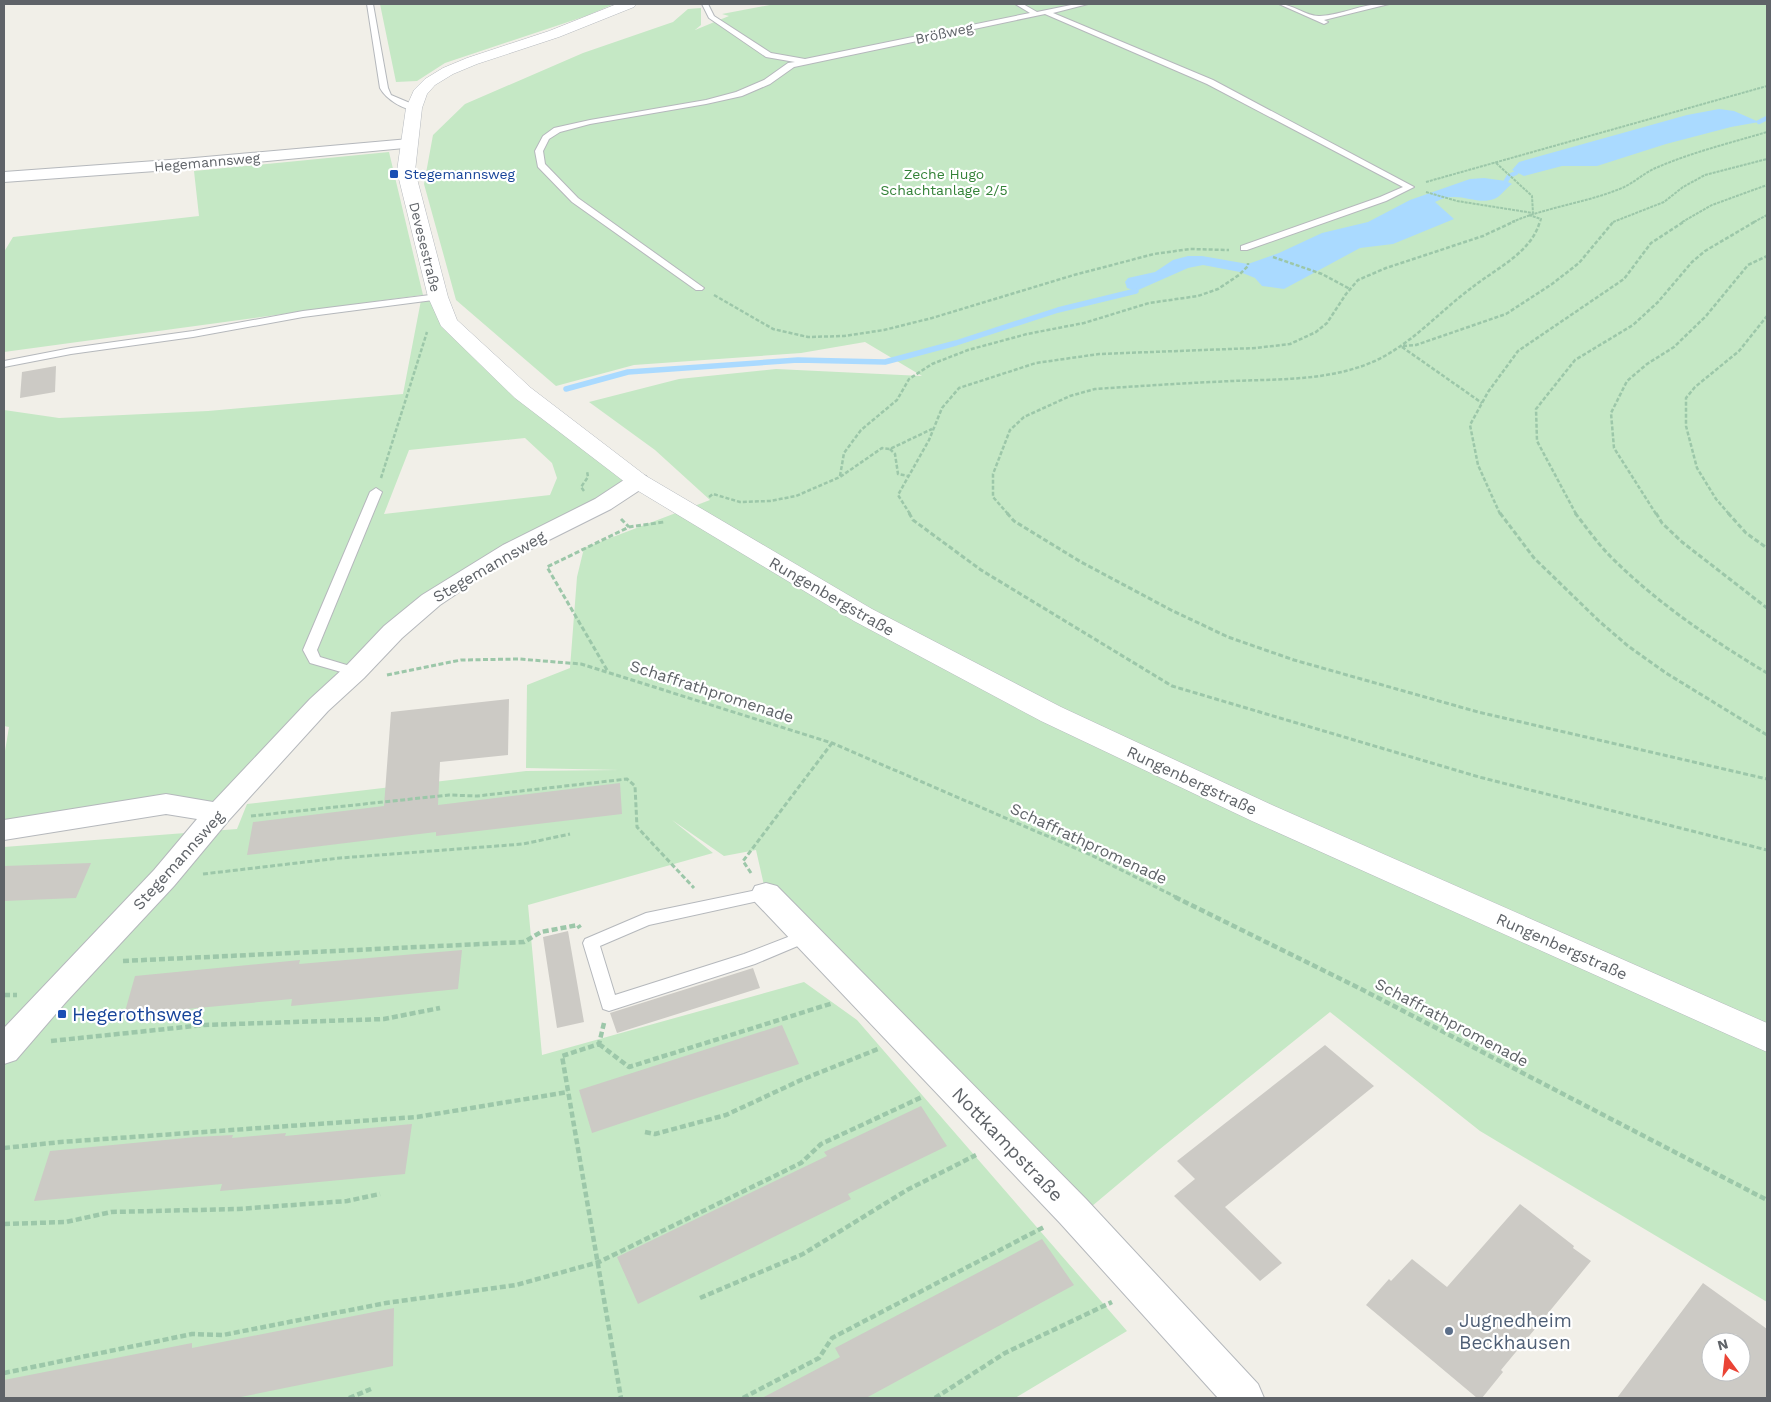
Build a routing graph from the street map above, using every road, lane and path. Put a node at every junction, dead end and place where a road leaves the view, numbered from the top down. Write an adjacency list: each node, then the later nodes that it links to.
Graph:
1 (370, 4): 14 (lane)
2 (628, 4): 14 (street, Devesestraße)
3 (706, 4): 12 (lane)
4 (1018, 4): 9 (lane)
5 (1085, 4): 8 (lane, Brößweg)
6 (1282, 4): 10 (lane)
7 (1386, 4): 10 (lane)
8 (1045, 12): 9 (lane, Brößweg); 21 (lane)
9 (1036, 14): 12 (lane, Brößweg)
10 (1317, 19): 11 (lane)
11 (1327, 24)
12 (803, 62): 27 (lane)
13 (1767, 86): 18 (path)
14 (414, 108): 16 (street, Devesestraße)
15 (1767, 132): 22 (path)
16 (409, 144): 19 (street, Hegemannsweg); 29 (street, Devesestraße)
17 (1767, 159): 32 (path)
18 (1495, 162): 21 (path); 22 (path)
19 (4, 177)
20 (1767, 185): 34 (path)
21 (1410, 187): 22 (path); 25 (lane)
22 (1533, 213): 23 (path)
23 (1528, 215): 28 (path); 32 (path)
24 (1767, 215): 47 (path)
25 (1248, 248): 27 (path); 28 (path); 38 (path)
26 (1767, 256): 44 (path)
27 (699, 288)
28 (1350, 289): 35 (path)
29 (438, 297): 33 (lane); 39 (street, Devesestraße)
30 (1767, 316): 43 (path)
31 (429, 326): 40 (path)
32 (1402, 347): 34 (path); 50 (path)
33 (4, 364)
34 (1482, 403): 48 (path)
35 (933, 429): 36 (path); 37 (path)
36 (890, 449): 37 (path); 38 (path)
37 (908, 476): 54 (path)
38 (840, 477): 41 (path)
39 (638, 481): 46 (street, Stegemannsweg); 65 (street, Rungenbergstraße)
40 (376, 492): 46 (lane)
41 (713, 494)
42 (666, 520): 45 (path)
43 (1767, 548)
44 (1767, 608)
45 (607, 671): 46 (path, Schaffrathpromenade); 49 (path, Schaffrathpromenade)
46 (355, 672): 51 (street, Stegemannsweg)
47 (1767, 673)
48 (1767, 735)
49 (832, 743): 56 (path); 74 (path, Schaffrathpromenade)
50 (1767, 779)
51 (216, 817): 52 (street); 55 (street, Stegemannsweg); 57 (path)
52 (4, 830)
53 (570, 834): 55 (path)
54 (1767, 850)
55 (164, 878): 60 (street, Stegemannsweg)
56 (766, 894): 57 (lane); 58 (street, Nottkampstraße)
57 (711, 906): 59 (lane)
58 (806, 936): 61 (street, Nottkampstraße); 62 (lane)
59 (591, 944): 60 (path); 62 (lane)
60 (83, 963): 67 (street, Stegemannsweg)
61 (862, 994): 64 (street, Nottkampstraße); 66 (path)
62 (609, 1004): 66 (path)
63 (440, 1008): 67 (path)
64 (905, 1038): 68 (street, Nottkampstraße); 70 (path)
65 (1767, 1038)
66 (599, 1044): 69 (path)
67 (6, 1048)
68 (950, 1084): 71 (street, Nottkampstraße); 77 (path)
69 (568, 1092): 72 (path); 77 (path)
70 (645, 1132)
71 (1004, 1141): 75 (street, Nottkampstraße); 79 (path)
72 (4, 1148)
73 (380, 1194): 76 (path)
74 (1767, 1200)
75 (1073, 1212): 78 (street, Nottkampstraße); 84 (path)
76 (4, 1224)
77 (599, 1262): 80 (path); 83 (path)
78 (1144, 1288): 85 (path); 86 (street, Nottkampstraße)
79 (700, 1298)
80 (4, 1373)
81 (371, 1389): 82 (path)
82 (349, 1398)
83 (621, 1398)
84 (743, 1398)
85 (935, 1398)
86 (1244, 1398)

